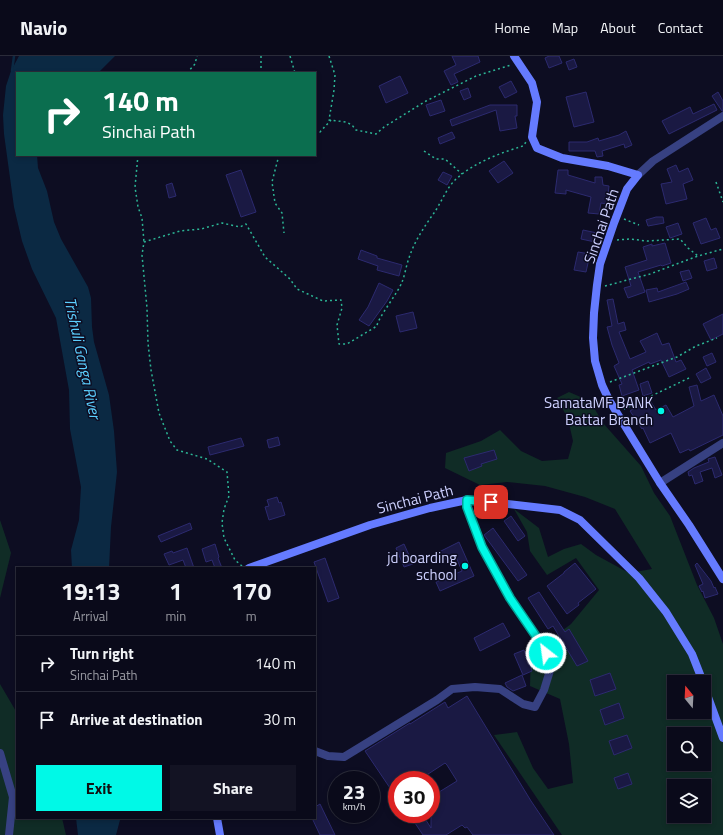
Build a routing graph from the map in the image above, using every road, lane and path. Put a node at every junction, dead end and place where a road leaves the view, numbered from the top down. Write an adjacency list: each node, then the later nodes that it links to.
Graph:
1 (197, 56): 6 (path)
2 (261, 56): 7 (path)
3 (290, 56): 8 (path)
4 (329, 56): 10 (path)
5 (517, 60): 10 (path); 12 (street)
6 (188, 72)
7 (261, 72)
8 (295, 72)
9 (723, 116): 17 (street)
10 (331, 120): 11 (path)
11 (316, 130)
12 (532, 137): 16 (path); 17 (street, Sinchai Path)
13 (424, 151): 16 (path)
14 (138, 156): 24 (path)
15 (278, 156): 22 (path)
16 (463, 174): 24 (path)
17 (638, 175): 20 (street, Sinchai Path)
18 (716, 182): 19 (path)
19 (723, 202)
20 (617, 216): 21 (path); 23 (street, Sinchai Path)
21 (639, 225)
22 (284, 233)
23 (609, 240): 26 (path); 27 (street, Sinchai Path)
24 (144, 242): 35 (path)
25 (723, 249): 26 (path)
26 (698, 256): 27 (path)
27 (597, 285): 30 (street, Sinchai Path)
28 (717, 338): 30 (path)
29 (689, 378): 31 (path)
30 (602, 385): 31 (street, Sinchai Path)
31 (617, 412): 33 (street, Sinchai Path)
32 (723, 443): 33 (street)
33 (660, 483): 37 (street, Sinchai Path)
34 (467, 500): 36 (street, Sinchai Path); 38 (street, Sinchai Path); 41 (street)
35 (243, 567)
36 (251, 567)
37 (723, 579)
38 (700, 675)
39 (711, 705): 40 (street)
40 (723, 738)
41 (316, 751)
42 (0, 753): 44 (street)
43 (217, 819): 45 (street)
44 (9, 835)
45 (220, 835)

